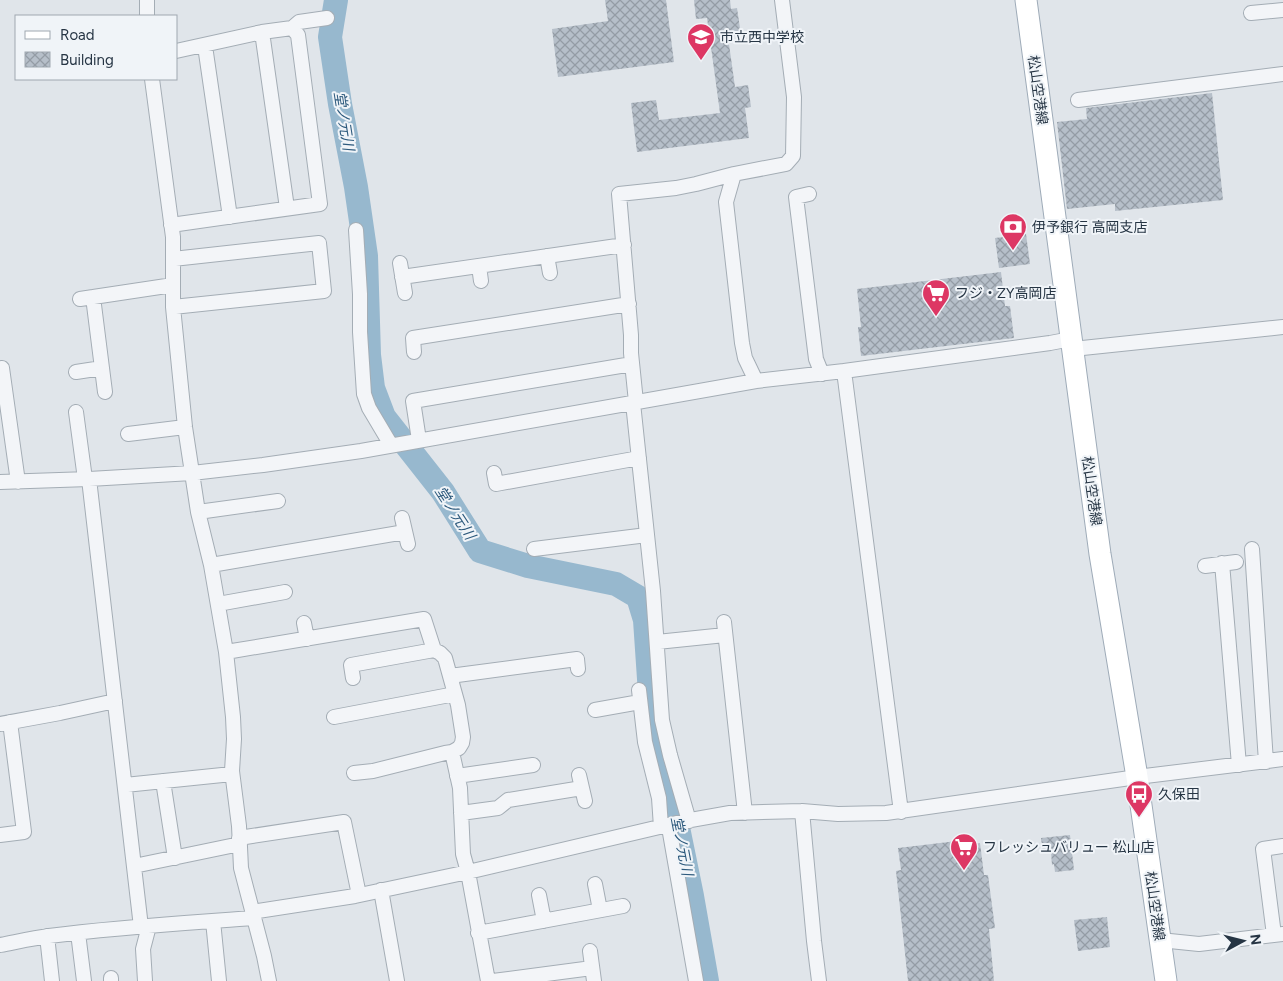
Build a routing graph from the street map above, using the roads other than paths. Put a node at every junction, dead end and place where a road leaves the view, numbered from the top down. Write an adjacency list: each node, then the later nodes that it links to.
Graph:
1 (147, 0): 6 (street)
2 (782, 0): 15 (street)
3 (1026, 0): 32 (main road, 松山空港線)
4 (1283, 10): 5 (street)
5 (1251, 13)
6 (147, 15)
7 (328, 18): 8 (street)
8 (292, 28): 9 (street); 17 (street)
9 (262, 32): 10 (street); 17 (street)
10 (205, 46): 11 (street); 18 (street)
11 (178, 51)
12 (1283, 74): 14 (street)
13 (152, 80): 19 (street)
14 (1078, 100)
15 (734, 174): 21 (street); 40 (street)
16 (809, 194): 39 (street)
17 (287, 208): 18 (street)
18 (230, 217): 19 (street)
19 (171, 225): 23 (street)
20 (356, 230): 47 (street)
21 (624, 245): 22 (street); 29 (street)
22 (547, 256): 24 (street); 25 (street)
23 (173, 260): 27 (street); 30 (street)
24 (479, 266): 26 (street); 28 (street)
25 (550, 273)
26 (481, 280)
27 (174, 285): 30 (street); 36 (street)
28 (405, 292)
29 (629, 304): 33 (street); 34 (street)
30 (173, 307): 44 (street)
31 (1283, 327): 32 (street)
32 (1072, 344): 37 (street); 89 (main road, 松山空港線)
33 (414, 352)
34 (632, 364): 42 (street); 46 (street)
35 (2, 368): 53 (street)
36 (102, 368): 38 (street); 41 (street)
37 (844, 371): 39 (street); 95 (street)
38 (76, 372)
39 (822, 374): 40 (street)
40 (756, 381): 42 (street)
41 (105, 392)
42 (634, 402): 46 (street); 48 (street)
43 (76, 412): 51 (street)
44 (185, 427): 45 (street); 50 (street)
45 (128, 434)
46 (419, 440): 47 (street)
47 (391, 445): 50 (street)
48 (639, 458): 49 (street); 57 (street)
49 (494, 472)
50 (192, 473): 51 (street); 55 (street)
51 (87, 479): 53 (street); 77 (street)
52 (0, 482): 53 (street)
53 (18, 482)
54 (278, 501): 55 (street)
55 (198, 512): 62 (street)
56 (405, 531): 62 (street)
57 (647, 535): 58 (street); 70 (street)
58 (534, 549)
59 (1256, 555): 67 (street)
60 (1236, 562): 61 (street)
61 (1222, 564): 63 (street); 85 (street)
62 (212, 565): 65 (street)
63 (1205, 566)
64 (285, 592): 65 (street)
65 (218, 604): 72 (street)
66 (1270, 616): 67 (street)
67 (1256, 618): 83 (street)
68 (304, 623): 69 (street)
69 (307, 639): 71 (street); 72 (street)
70 (657, 642): 94 (street); 97 (street)
71 (434, 650): 74 (street); 75 (street)
72 (226, 652): 87 (street)
73 (578, 670): 74 (street)
74 (450, 676): 76 (street)
75 (353, 678)
76 (455, 694): 79 (street); 81 (street)
77 (115, 701): 80 (street); 91 (street)
78 (595, 710): 97 (street)
79 (334, 717)
80 (5, 723): 98 (street)
81 (452, 752): 86 (street); 88 (street)
82 (1283, 759): 83 (street)
83 (1266, 762): 85 (street)
84 (534, 765): 88 (street)
85 (1239, 765): 89 (street)
86 (354, 773)
87 (232, 774): 90 (street); 99 (street)
88 (457, 776): 96 (street)
89 (1137, 777): 95 (street); 118 (main road, 松山空港線)
90 (163, 781): 91 (street); 101 (street)
91 (124, 786): 102 (street)
92 (582, 788): 96 (street)
93 (802, 811): 94 (street); 95 (street); 132 (street)
94 (745, 812): 97 (street)
95 (901, 812)
96 (461, 813): 103 (street)
97 (675, 824): 103 (street); 131 (street)
98 (0, 835)
99 (240, 841): 101 (street); 106 (street); 110 (street)
100 (1283, 846): 116 (street)
101 (175, 858): 102 (street)
102 (134, 866): 113 (street)
103 (468, 872): 105 (street); 115 (street)
104 (595, 884): 109 (street)
105 (381, 890): 106 (street); 128 (street)
106 (359, 895): 110 (street)
107 (539, 896): 112 (street)
108 (624, 906): 109 (street)
109 (600, 910): 112 (street)
110 (253, 915): 111 (street); 127 (street)
111 (213, 921): 113 (street); 126 (street)
112 (544, 921): 115 (street)
113 (145, 926): 114 (street); 125 (street)
114 (78, 933): 117 (street); 124 (street)
115 (478, 933): 129 (street)
116 (1278, 935): 118 (street)
117 (47, 936): 119 (street); 123 (street)
118 (1160, 940): 133 (main road, 松山空港線)
119 (0, 945)
120 (590, 951): 121 (street)
121 (593, 974): 122 (street)
122 (563, 976): 130 (street)
123 (52, 981)
124 (84, 981)
125 (144, 981)
126 (218, 981)
127 (269, 981)
128 (397, 981)
129 (488, 981)
130 (493, 981)
131 (696, 981)
132 (819, 981)
133 (1166, 981)

